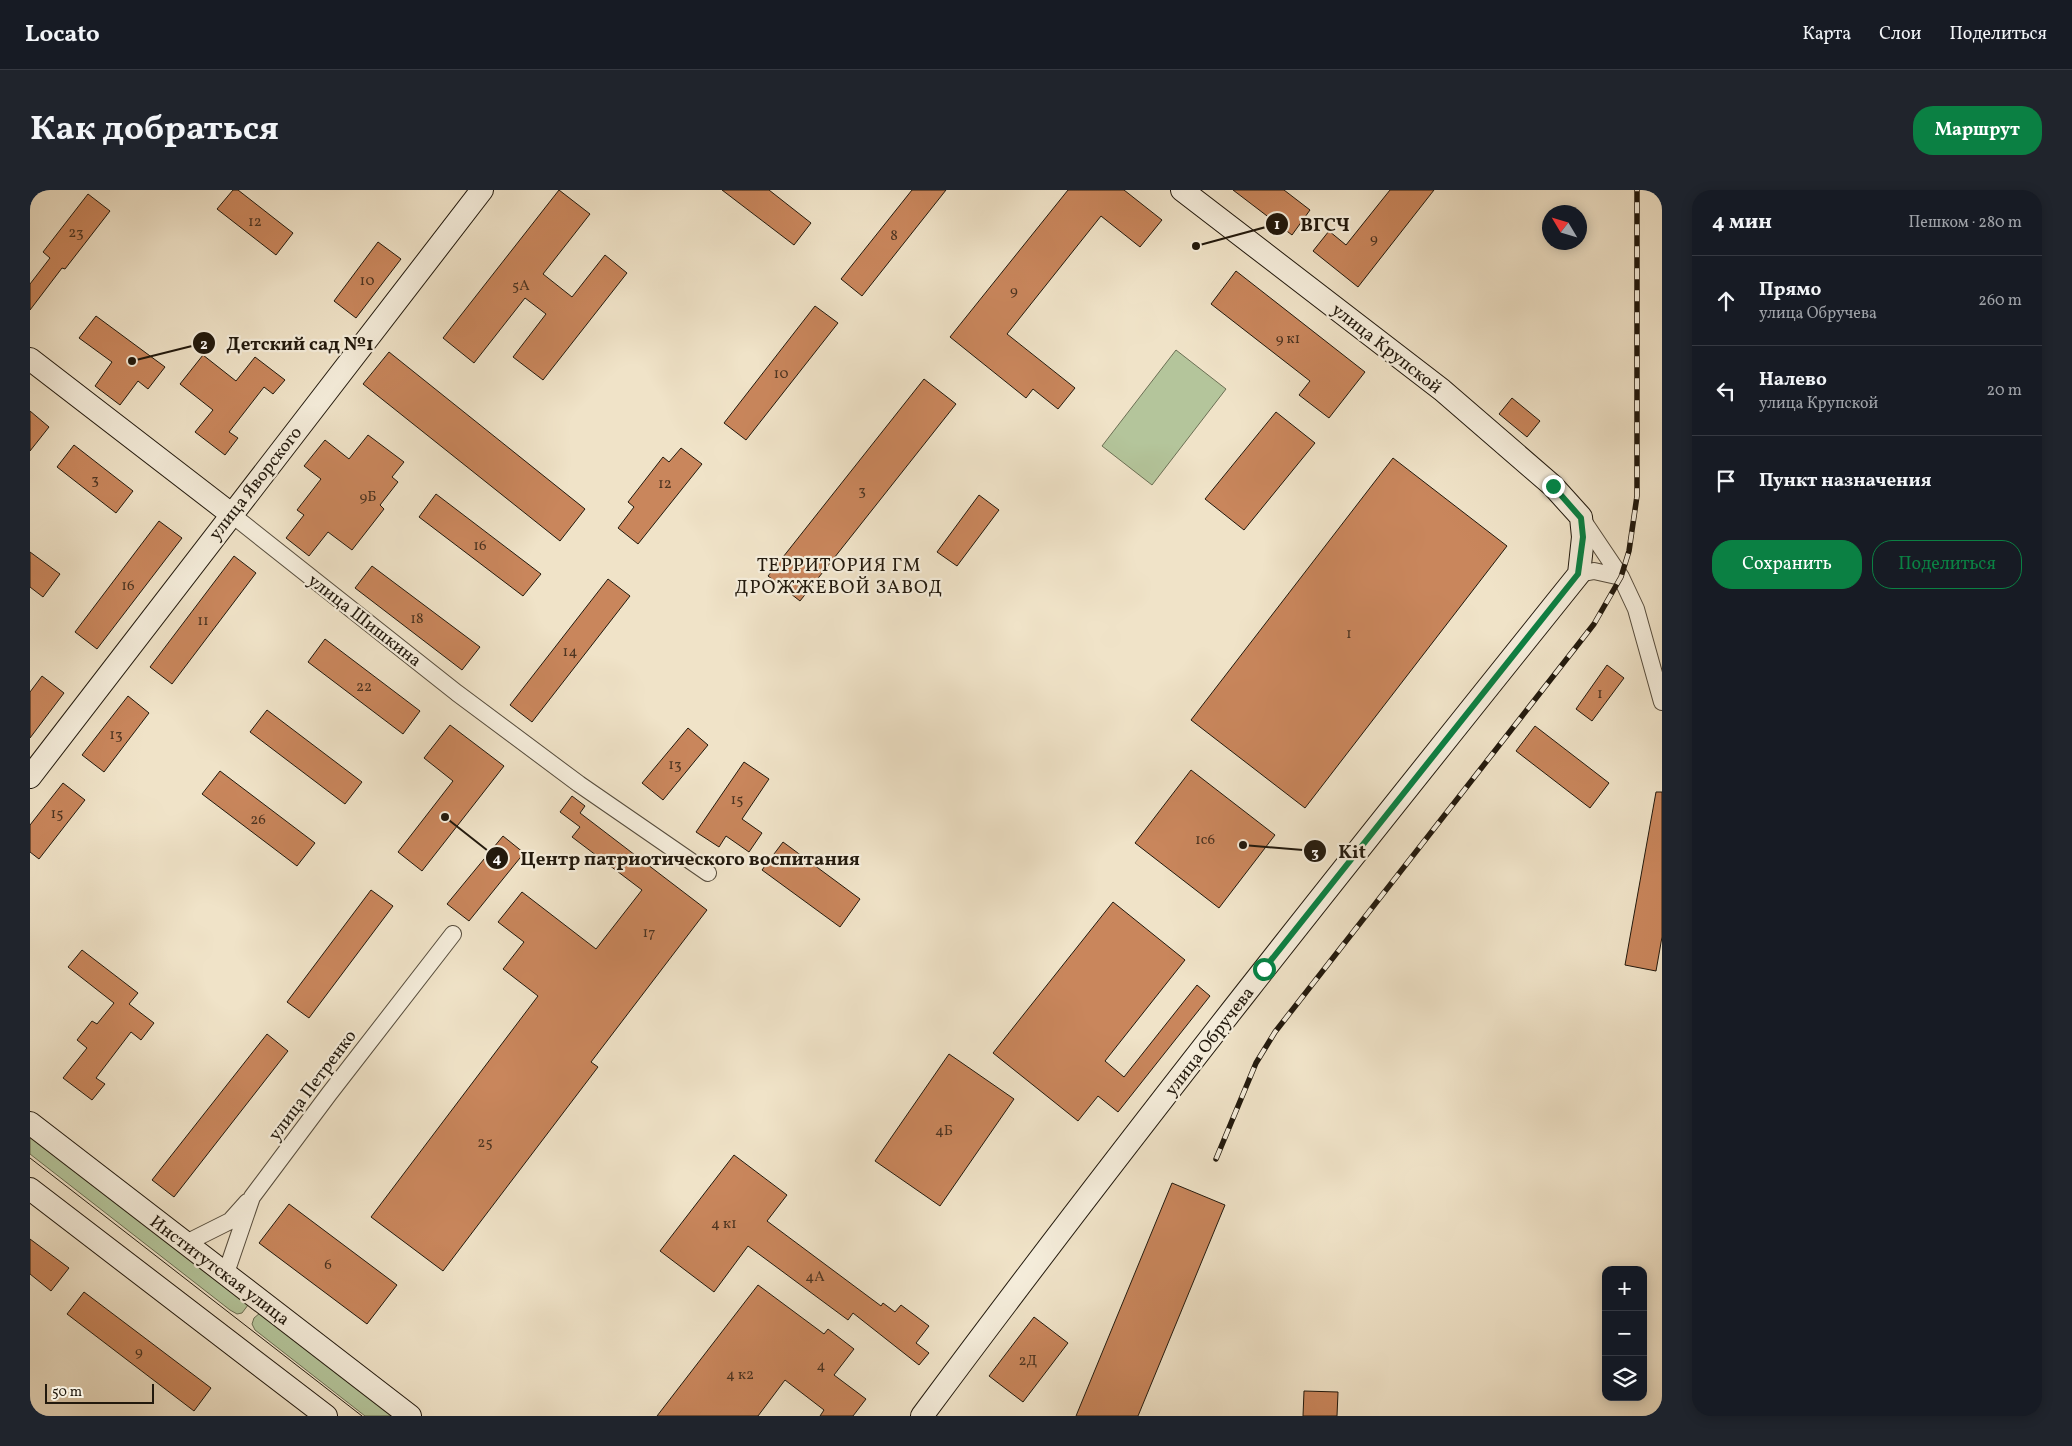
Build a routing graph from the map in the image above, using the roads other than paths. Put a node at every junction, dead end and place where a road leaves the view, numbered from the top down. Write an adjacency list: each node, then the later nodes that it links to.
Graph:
1 (482, 190): 4 (main road, улица Яворского)
2 (1182, 190): 5 (main road, улица Крупской)
3 (30, 358): 4 (main road, улица Шишкина)
4 (231, 514): 9 (main road, улица Яворского); 10 (street, улица Шишкина)
5 (1581, 518): 6 (main road); 7 (street)
6 (1578, 574): 7 (street); 19 (main road, улица Обручева)
7 (1621, 577): 8 (street)
8 (1662, 702)
9 (30, 777)
10 (708, 873)
11 (453, 934): 14 (street, улица Петренко)
12 (30, 1124): 15 (main road, Институтская улица)
13 (30, 1189): 17 (main road)
14 (252, 1197): 15 (street); 16 (street, улица Петренко)
15 (186, 1243): 16 (main road, Институтская улица)
16 (226, 1273): 18 (main road, Институтская улица)
17 (326, 1416)
18 (410, 1416)
19 (922, 1416)

